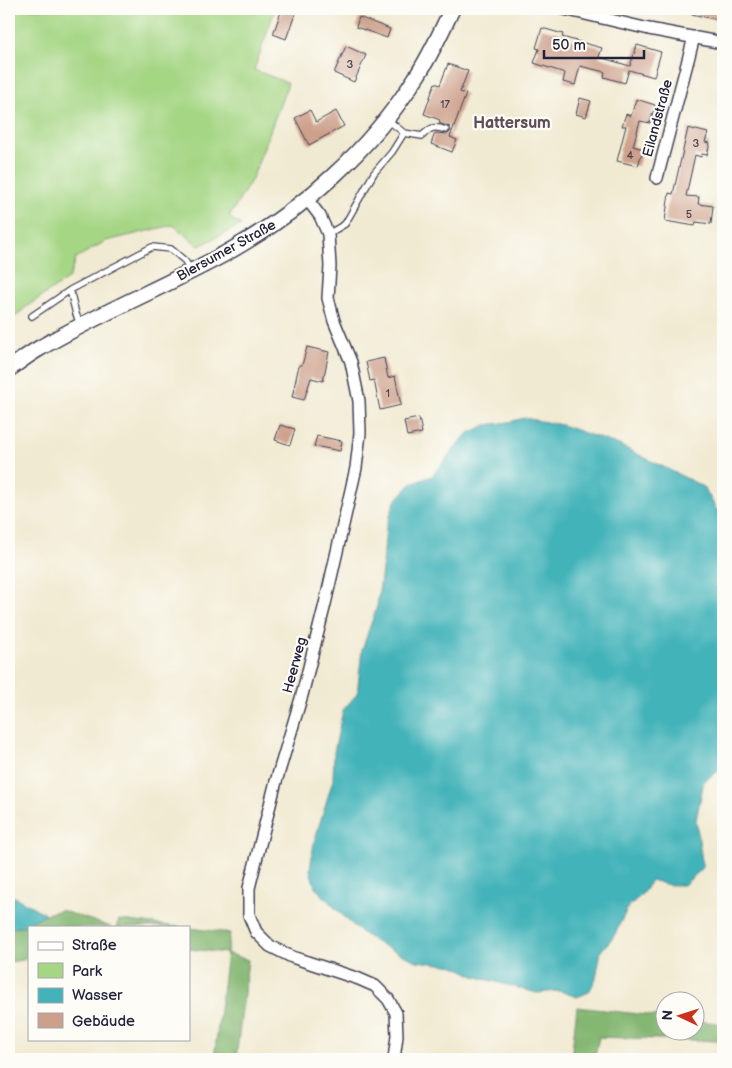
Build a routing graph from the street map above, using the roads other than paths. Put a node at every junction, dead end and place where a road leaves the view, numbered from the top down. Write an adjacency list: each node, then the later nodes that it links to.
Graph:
1 (452, 9): 5 (main road, Blersumer Straße)
2 (564, 9): 3 (street)
3 (694, 37): 4 (street); 8 (street, Eilandstraße)
4 (723, 43)
5 (386, 118): 7 (lane); 9 (main road, Blersumer Straße)
6 (446, 130): 7 (lane)
7 (404, 133): 10 (lane)
8 (657, 178)
9 (307, 199): 10 (street, Heerweg); 11 (main road, Blersumer Straße)
10 (328, 234): 16 (street, Heerweg)
11 (191, 271): 12 (lane); 14 (main road, Blersumer Straße)
12 (70, 290): 13 (lane); 14 (lane)
13 (32, 316)
14 (81, 326): 15 (main road, Blersumer Straße)
15 (9, 369)
16 (394, 1059)

